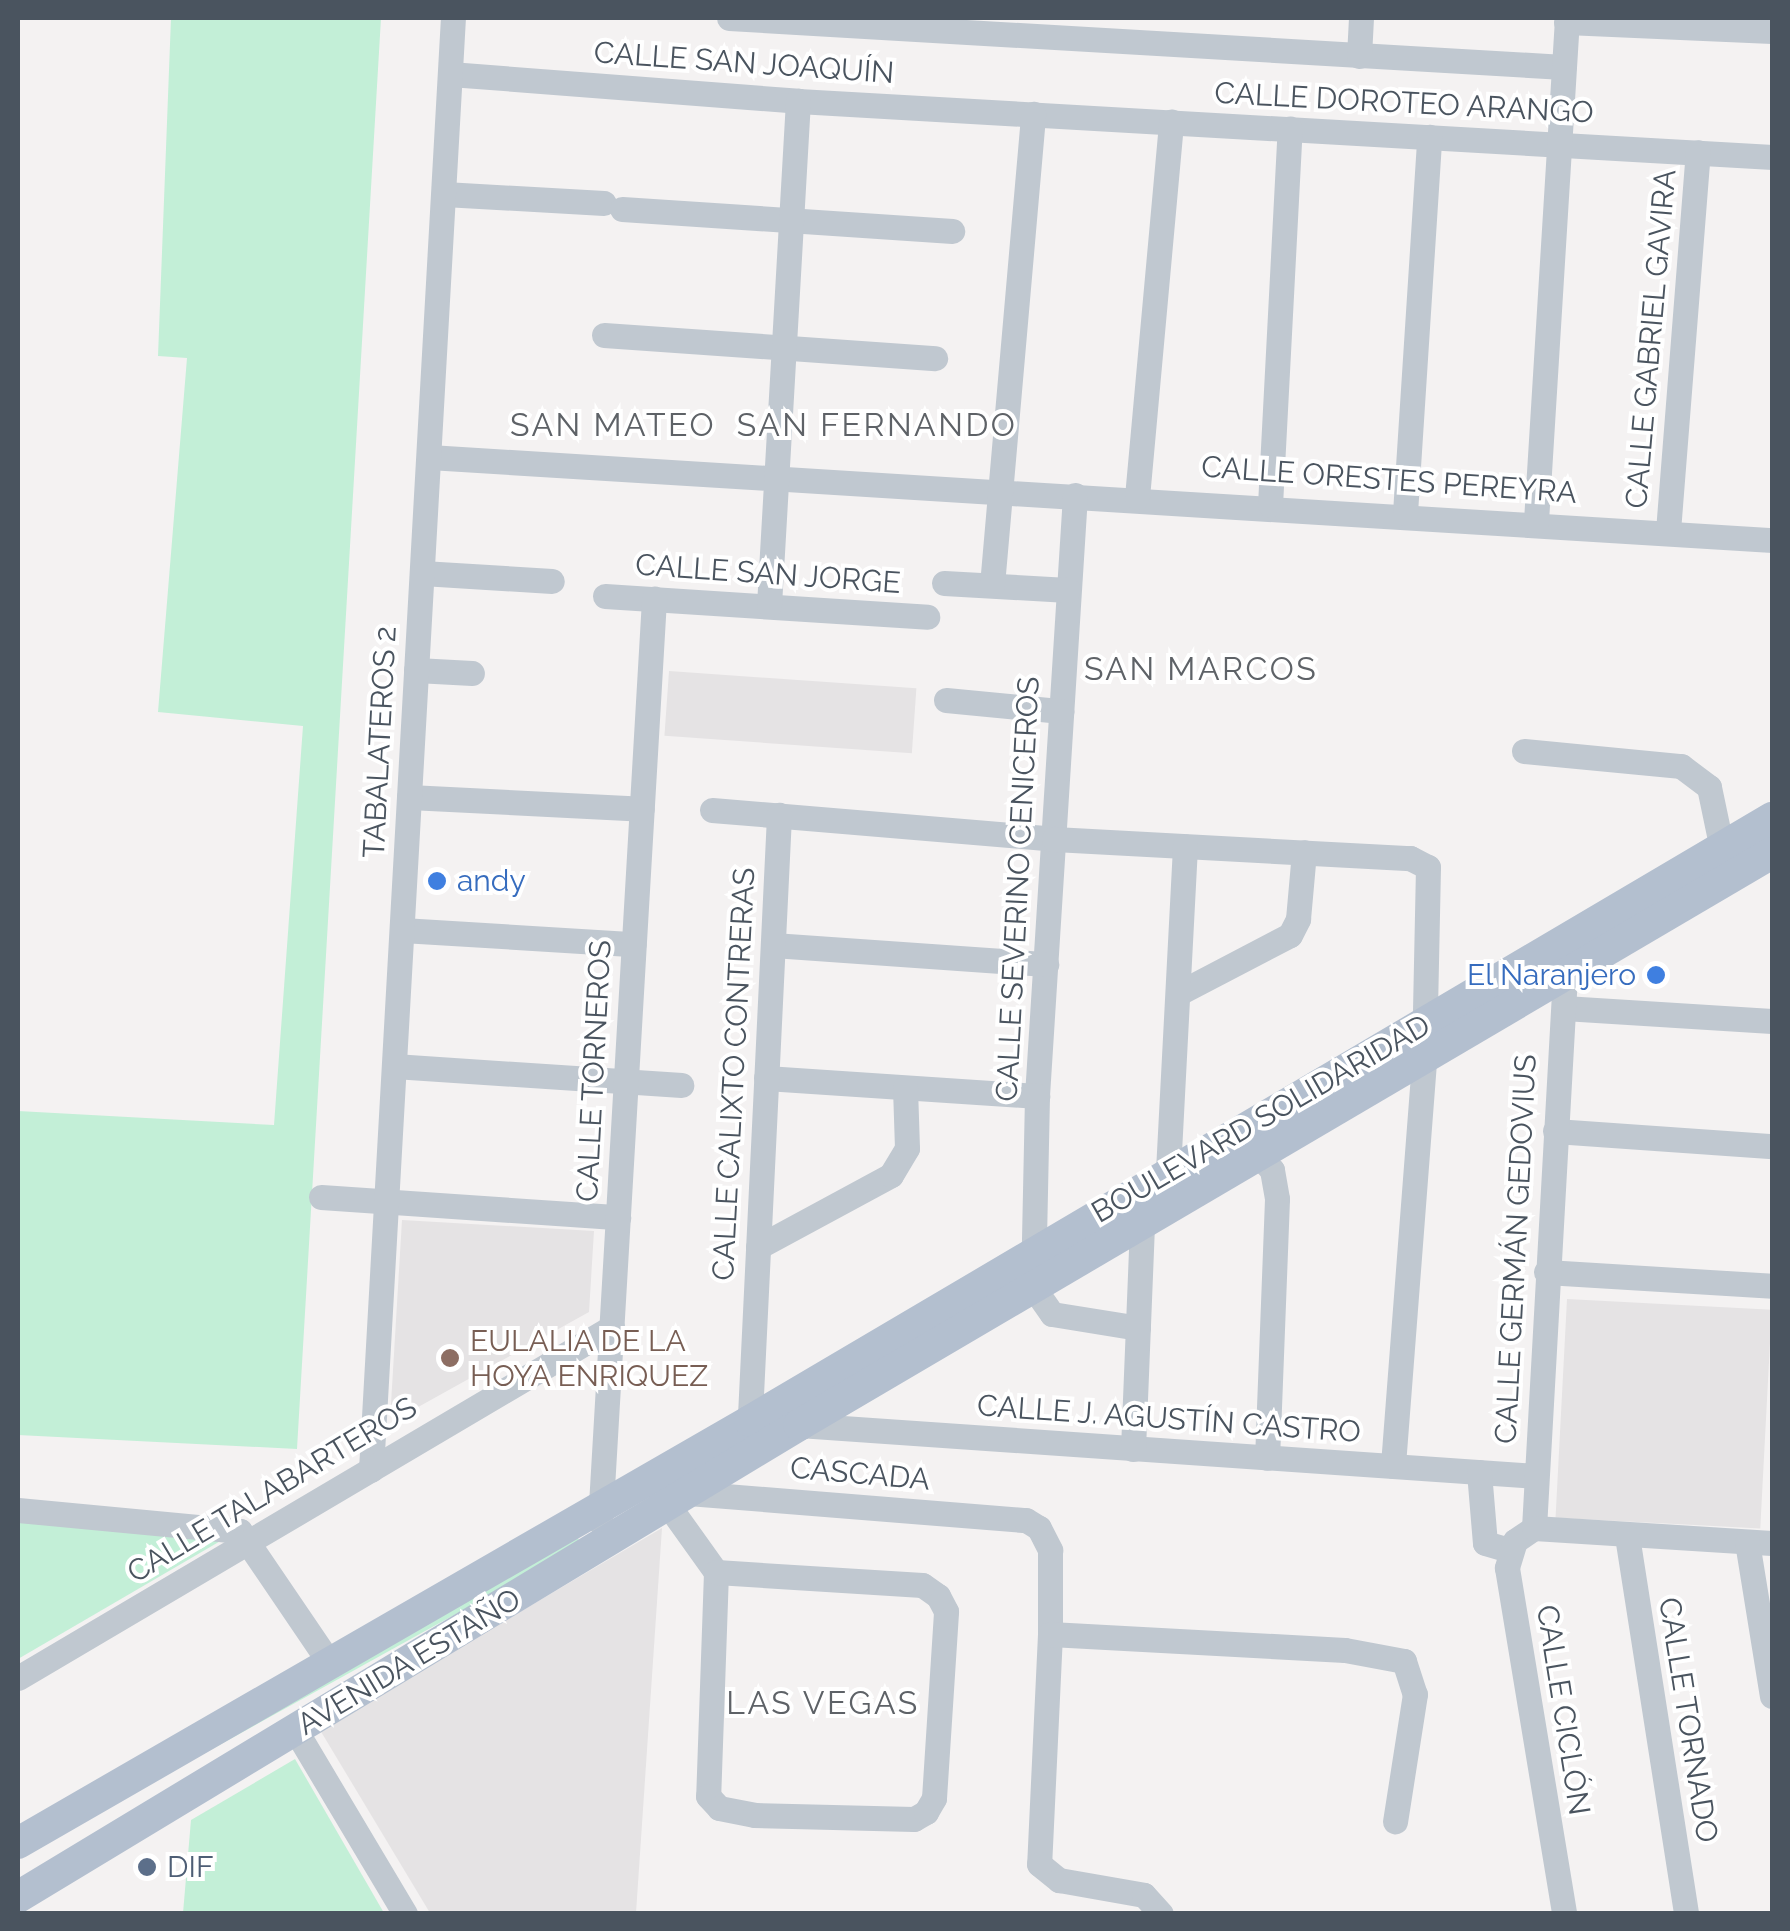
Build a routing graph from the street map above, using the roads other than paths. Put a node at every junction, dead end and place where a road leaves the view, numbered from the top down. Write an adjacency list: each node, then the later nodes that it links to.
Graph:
1 (454, 18): 9 (street, TABALATEROS 2)
2 (729, 18): 5 (street)
3 (1361, 18): 7 (street)
4 (1566, 20): 6 (street); 8 (street)
5 (1007, 26): 7 (street)
6 (1772, 32)
7 (1359, 56): 8 (street)
8 (1564, 67): 15 (street)
9 (450, 74): 10 (street, CALLE SAN JOAQUÍN); 18 (street, TABALATEROS 2)
10 (798, 101): 11 (street, CALLE SAN JOAQUÍN); 19 (street)
11 (1033, 114): 12 (street, CALLE DOROTEO ARANGO); 26 (street)
12 (1171, 122): 13 (street, CALLE DOROTEO ARANGO); 28 (street)
13 (1290, 129): 14 (street, CALLE DOROTEO ARANGO); 29 (street)
14 (1429, 137): 15 (street, CALLE DOROTEO ARANGO); 30 (street)
15 (1559, 144): 16 (street, CALLE DOROTEO ARANGO); 31 (street)
16 (1698, 152): 17 (street, CALLE DOROTEO ARANGO); 32 (street, CALLE GABRIEL GAVIRA)
17 (1772, 156)
18 (444, 194): 19 (street); 24 (street, TABALATEROS 2)
19 (794, 220): 20 (street); 22 (street)
20 (952, 232)
21 (604, 335): 22 (street)
22 (785, 346): 23 (street); 25 (street)
23 (935, 358)
24 (429, 457): 25 (street, CALLE ORESTES PEREYRA); 34 (street, TABALATEROS 2)
25 (777, 479): 26 (street, CALLE ORESTES PEREYRA); 41 (street)
26 (1001, 489): 27 (street, CALLE ORESTES PEREYRA); 37 (street)
27 (1075, 495): 28 (street, CALLE ORESTES PEREYRA); 38 (street, CALLE SEVERINO CENICEROS)
28 (1137, 497): 29 (street, CALLE ORESTES PEREYRA)
29 (1270, 505): 30 (street, CALLE ORESTES PEREYRA)
30 (1405, 513): 31 (street, CALLE ORESTES PEREYRA)
31 (1536, 521): 32 (street, CALLE ORESTES PEREYRA)
32 (1668, 531): 33 (street, CALLE ORESTES PEREYRA)
33 (1772, 540)
34 (422, 572): 35 (street); 43 (street, TABALATEROS 2)
35 (552, 580)
36 (944, 583): 37 (street)
37 (992, 585): 38 (street)
38 (1068, 590): 46 (street, CALLE SEVERINO CENICEROS)
39 (604, 596): 40 (street, CALLE SAN JORGE)
40 (654, 599): 41 (street, CALLE SAN JORGE); 49 (street, CALLE TORNEROS)
41 (769, 605): 42 (street, CALLE SAN JORGE)
42 (928, 617)
43 (416, 670): 44 (street); 48 (street, TABALATEROS 2)
44 (472, 673)
45 (946, 700): 46 (street)
46 (1061, 711): 53 (street, CALLE SEVERINO CENICEROS)
47 (1524, 751): 55 (street)
48 (409, 797): 49 (street); 59 (street, TABALATEROS 2)
49 (642, 810): 60 (street, CALLE TORNEROS)
50 (712, 810): 51 (street)
51 (779, 815): 53 (street); 61 (street, CALLE CALIXTO CONTRERAS)
52 (1772, 818): 55 (main road, BOULEVARD SOLIDARIDAD)
53 (1054, 839): 54 (street); 62 (street, CALLE SEVERINO CENICEROS)
54 (1185, 846): 56 (street); 64 (street)
55 (1722, 849): 58 (main road, BOULEVARD SOLIDARIDAD)
56 (1304, 852): 64 (street); 67 (street)
57 (1772, 853): 58 (main road, BOULEVARD SOLIDARIDAD)
58 (1651, 909): 63 (main road, BOULEVARD SOLIDARIDAD); 67 (main road, BOULEVARD SOLIDARIDAD)
59 (402, 930): 60 (street); 69 (street, TABALATEROS 2)
60 (634, 944): 71 (street, CALLE TORNEROS)
61 (773, 945): 62 (street); 70 (street, CALLE CALIXTO CONTRERAS)
62 (1046, 964): 74 (street, CALLE SEVERINO CENICEROS)
63 (1565, 975): 65 (street, CALLE GERMÁN GEDOVIUS); 68 (main road, BOULEVARD SOLIDARIDAD)
64 (1179, 993): 79 (street)
65 (1564, 1008): 66 (street); 76 (street, CALLE GERMÁN GEDOVIUS)
66 (1772, 1021)
67 (1422, 1025): 68 (street); 75 (main road, BOULEVARD SOLIDARIDAD)
68 (1424, 1062): 78 (main road, BOULEVARD SOLIDARIDAD); 96 (street)
69 (394, 1066): 71 (street); 81 (street, TABALATEROS 2)
70 (766, 1078): 73 (street); 84 (street, CALLE CALIXTO CONTRERAS)
71 (626, 1083): 72 (street); 82 (street, CALLE TORNEROS)
72 (680, 1086)
73 (906, 1088): 74 (street); 84 (street)
74 (1038, 1096): 85 (street, CALLE SEVERINO CENICEROS)
75 (1236, 1132): 78 (street); 79 (main road, BOULEVARD SOLIDARIDAD)
76 (1555, 1132): 77 (street); 86 (street, CALLE GERMÁN GEDOVIUS)
77 (1772, 1146)
78 (1260, 1158): 83 (main road, BOULEVARD SOLIDARIDAD); 95 (street)
79 (1168, 1172): 85 (main road, BOULEVARD SOLIDARIDAD)
80 (320, 1197): 81 (street)
81 (386, 1202): 82 (street); 97 (street, TABALATEROS 2)
82 (618, 1217): 89 (street, CALLE TORNEROS)
83 (1142, 1224): 88 (main road, BOULEVARD SOLIDARIDAD); 90 (street)
84 (758, 1247): 91 (street, CALLE CALIXTO CONTRERAS)
85 (1032, 1251): 88 (street, CALLE SEVERINO CENICEROS); 91 (main road, BOULEVARD SOLIDARIDAD)
86 (1546, 1272): 87 (street); 99 (street, CALLE GERMÁN GEDOVIUS)
87 (1772, 1286)
88 (1033, 1287): 90 (street); 92 (main road, BOULEVARD SOLIDARIDAD)
89 (612, 1327): 97 (street, CALLE TALABARTEROS); 101 (street, CALLE TORNEROS)
90 (1138, 1328): 93 (street)
91 (750, 1421): 94 (street, CALLE CALIXTO CONTRERAS); 101 (main road, AVENIDA ESTAÑO)
92 (799, 1425): 93 (street, CALLE J. AGUSTÍN CASTRO); 94 (main road, AVENIDA ESTAÑO)
93 (1133, 1449): 95 (street, CALLE J. AGUSTÍN CASTRO)
94 (748, 1456): 100 (main road, AVENIDA ESTAÑO)
95 (1267, 1458): 96 (street, CALLE J. AGUSTÍN CASTRO)
96 (1394, 1466): 98 (street, CALLE J. AGUSTÍN CASTRO)
97 (371, 1470): 105 (street, CALLE TALABARTEROS)
98 (1479, 1472): 99 (street, CALLE J. AGUSTÍN CASTRO); 108 (street)
99 (1535, 1476): 103 (street, CALLE GERMÁN GEDOVIUS)
100 (678, 1499): 107 (main road, AVENIDA ESTAÑO); 109 (street); 110 (street, CASCADA)
101 (602, 1501): 107 (street, CALLE TORNEROS); 111 (main road, AVENIDA ESTAÑO)
102 (18, 1510): 105 (street)
103 (1534, 1528): 104 (street); 108 (street)
104 (1627, 1536): 106 (street); 121 (street, CALLE TORNADO)
105 (249, 1542): 111 (street); 112 (street, CALLE TALABARTEROS)
106 (1760, 1543): 113 (street)
107 (599, 1547): 114 (main road, AVENIDA ESTAÑO)
108 (1509, 1550): 120 (street, CALLE CICLÓN)
109 (716, 1572): 109 (street)
110 (1050, 1634): 115 (street); 119 (street)
111 (330, 1662): 116 (main road, AVENIDA ESTAÑO)
112 (18, 1678)
113 (1772, 1696)
114 (296, 1731): 117 (main road, AVENIDA ESTAÑO); 118 (street)
115 (1395, 1821)
116 (18, 1843)
117 (18, 1898)
118 (405, 1914)
119 (1161, 1914)
120 (1564, 1914)
121 (1686, 1914)

